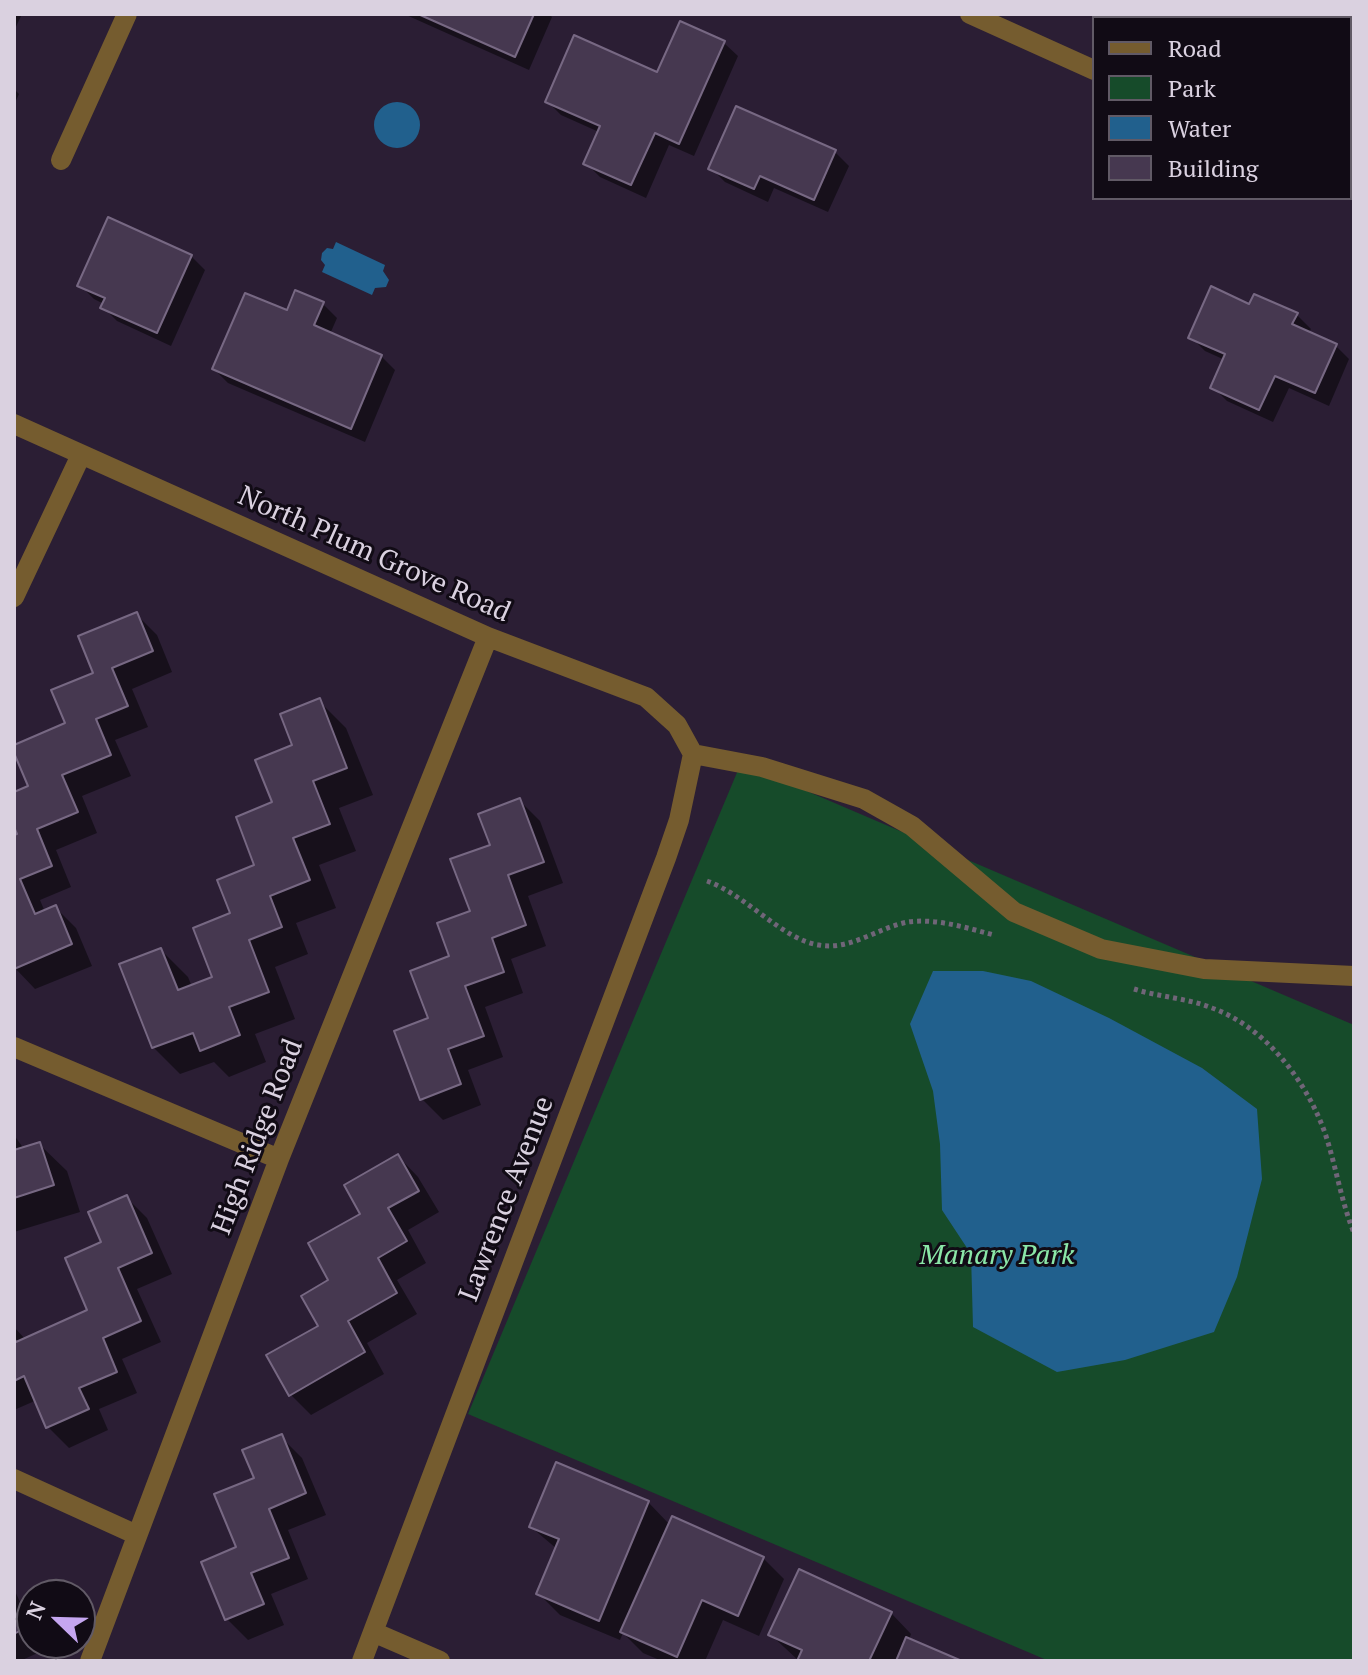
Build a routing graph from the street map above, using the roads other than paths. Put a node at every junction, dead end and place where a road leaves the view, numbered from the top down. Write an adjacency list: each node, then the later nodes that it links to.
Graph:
1 (127, 14): 4 (street)
2 (970, 14): 3 (street)
3 (1092, 69)
4 (61, 160)
5 (14, 424): 6 (street, North Plum Grove Road)
6 (81, 455): 7 (street); 8 (street, North Plum Grove Road)
7 (14, 597)
8 (488, 637): 9 (street, North Plum Grove Road); 12 (street, High Ridge Road)
9 (693, 754): 10 (street); 15 (street, Lawrence Avenue)
10 (1354, 976)
11 (14, 1047): 12 (street)
12 (279, 1159): 14 (street, High Ridge Road)
13 (14, 1479): 14 (street)
14 (137, 1535): 16 (street, High Ridge Road)
15 (373, 1632): 17 (street, Lawrence Avenue); 18 (street)
16 (90, 1661)
17 (362, 1661)
18 (440, 1661)

